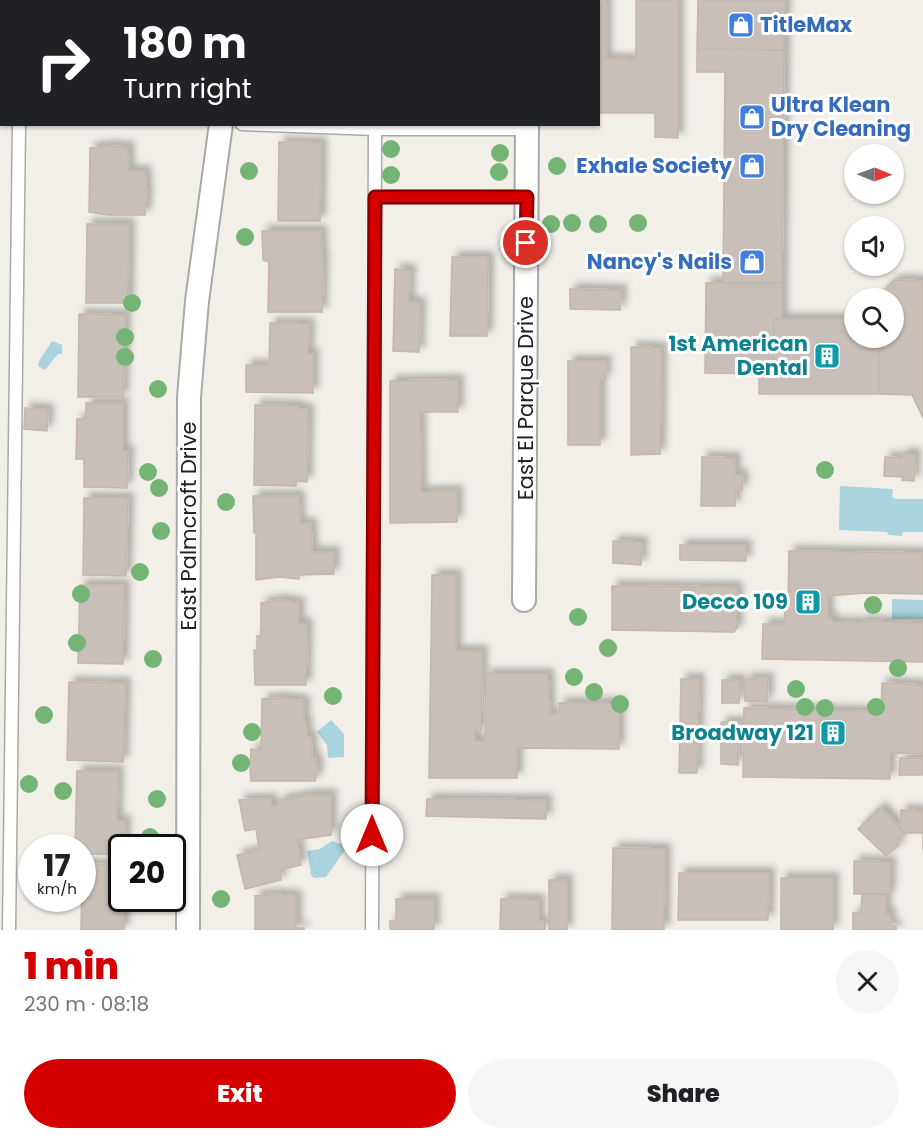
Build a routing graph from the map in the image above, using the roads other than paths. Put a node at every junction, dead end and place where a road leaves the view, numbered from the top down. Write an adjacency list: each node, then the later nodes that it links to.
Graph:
1 (19, 126): 9 (lane)
2 (221, 126): 10 (street, East Palmcroft Drive)
3 (295, 126): 5 (lane)
4 (527, 127): 5 (lane); 7 (street, East El Parque Drive)
5 (375, 129): 6 (lane)
6 (375, 197): 7 (lane); 11 (lane)
7 (527, 197): 8 (street, East El Parque Drive)
8 (525, 600)
9 (9, 930)
10 (188, 930)
11 (372, 930)

